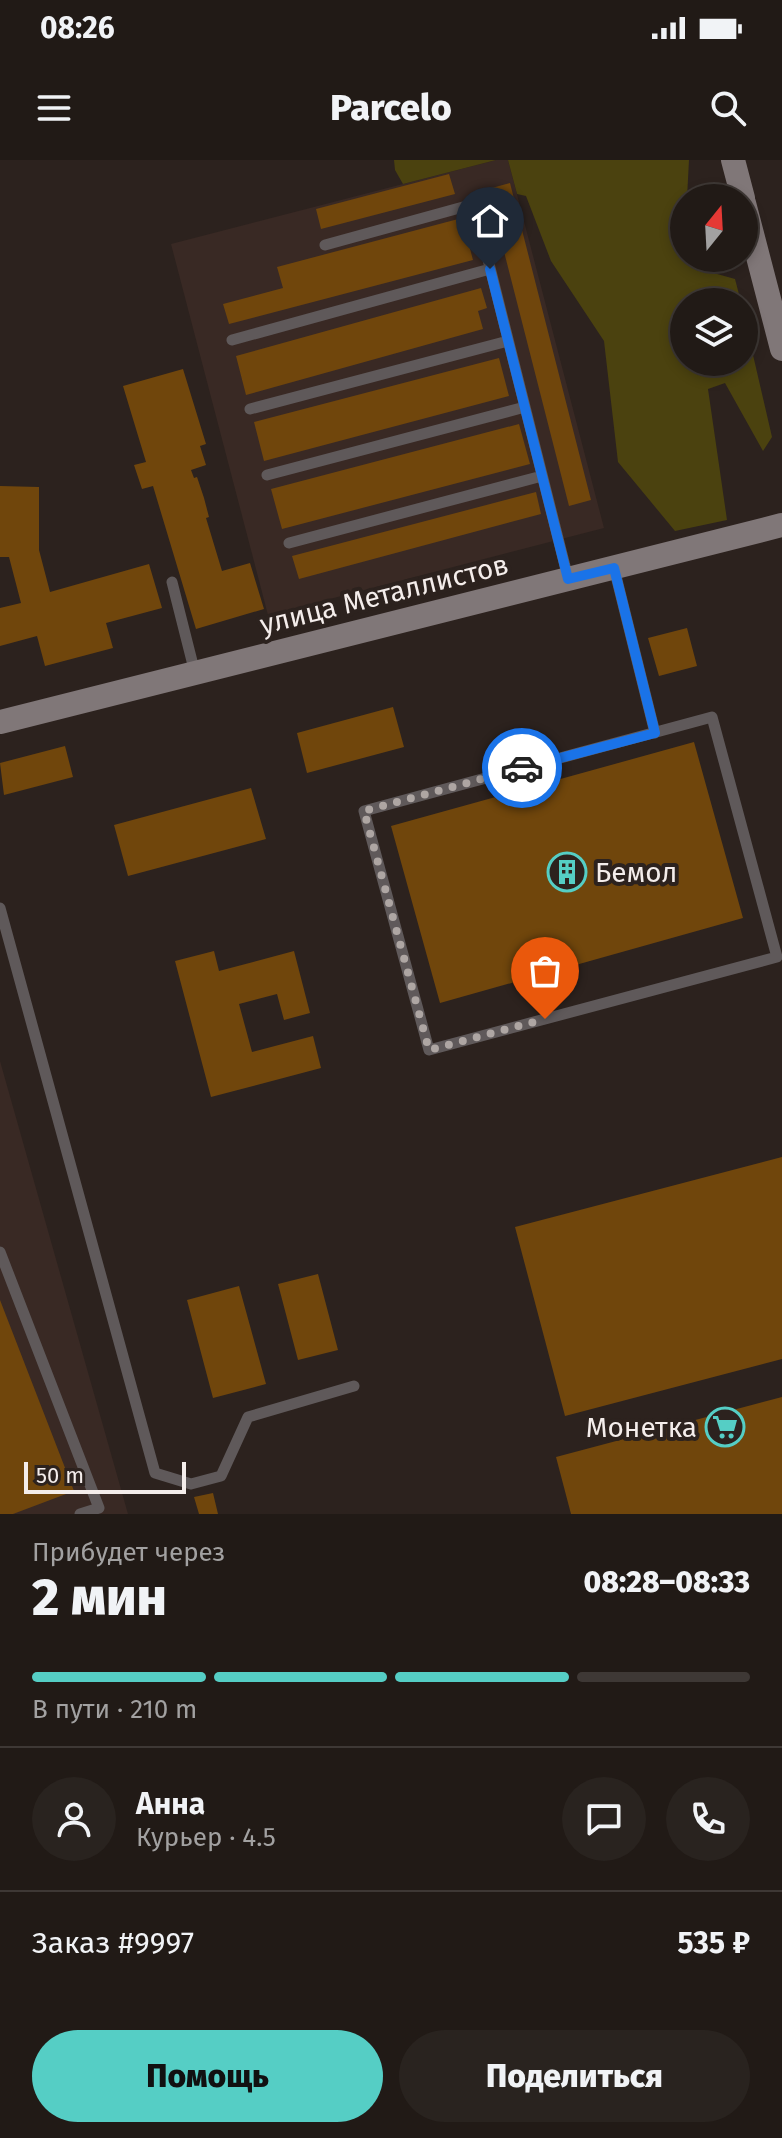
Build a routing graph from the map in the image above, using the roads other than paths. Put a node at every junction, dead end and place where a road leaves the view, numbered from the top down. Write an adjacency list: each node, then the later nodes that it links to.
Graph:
1 (733, 160): 2 (street)
2 (739, 184)
3 (325, 245): 5 (lane)
4 (758, 258): 8 (street)
5 (490, 269): 6 (lane); 7 (lane)
6 (232, 340)
7 (508, 341): 9 (lane); 10 (lane)
8 (782, 349)
9 (525, 407): 11 (lane); 12 (lane)
10 (250, 409)
11 (267, 475)
12 (542, 476): 14 (lane); 16 (lane)
13 (782, 525): 15 (street, улица Металлистов)
14 (289, 543)
15 (614, 568): 16 (street, улица Металлистов); 20 (lane)
16 (568, 579): 18 (street, улица Металлистов)
17 (172, 582): 18 (lane)
18 (195, 673): 19 (street, улица Металлистов)
19 (0, 722)
20 (655, 733): 20 (lane)
21 (0, 908): 23 (lane)
22 (0, 1252): 24 (lane)
23 (354, 1386)
24 (80, 1514)

